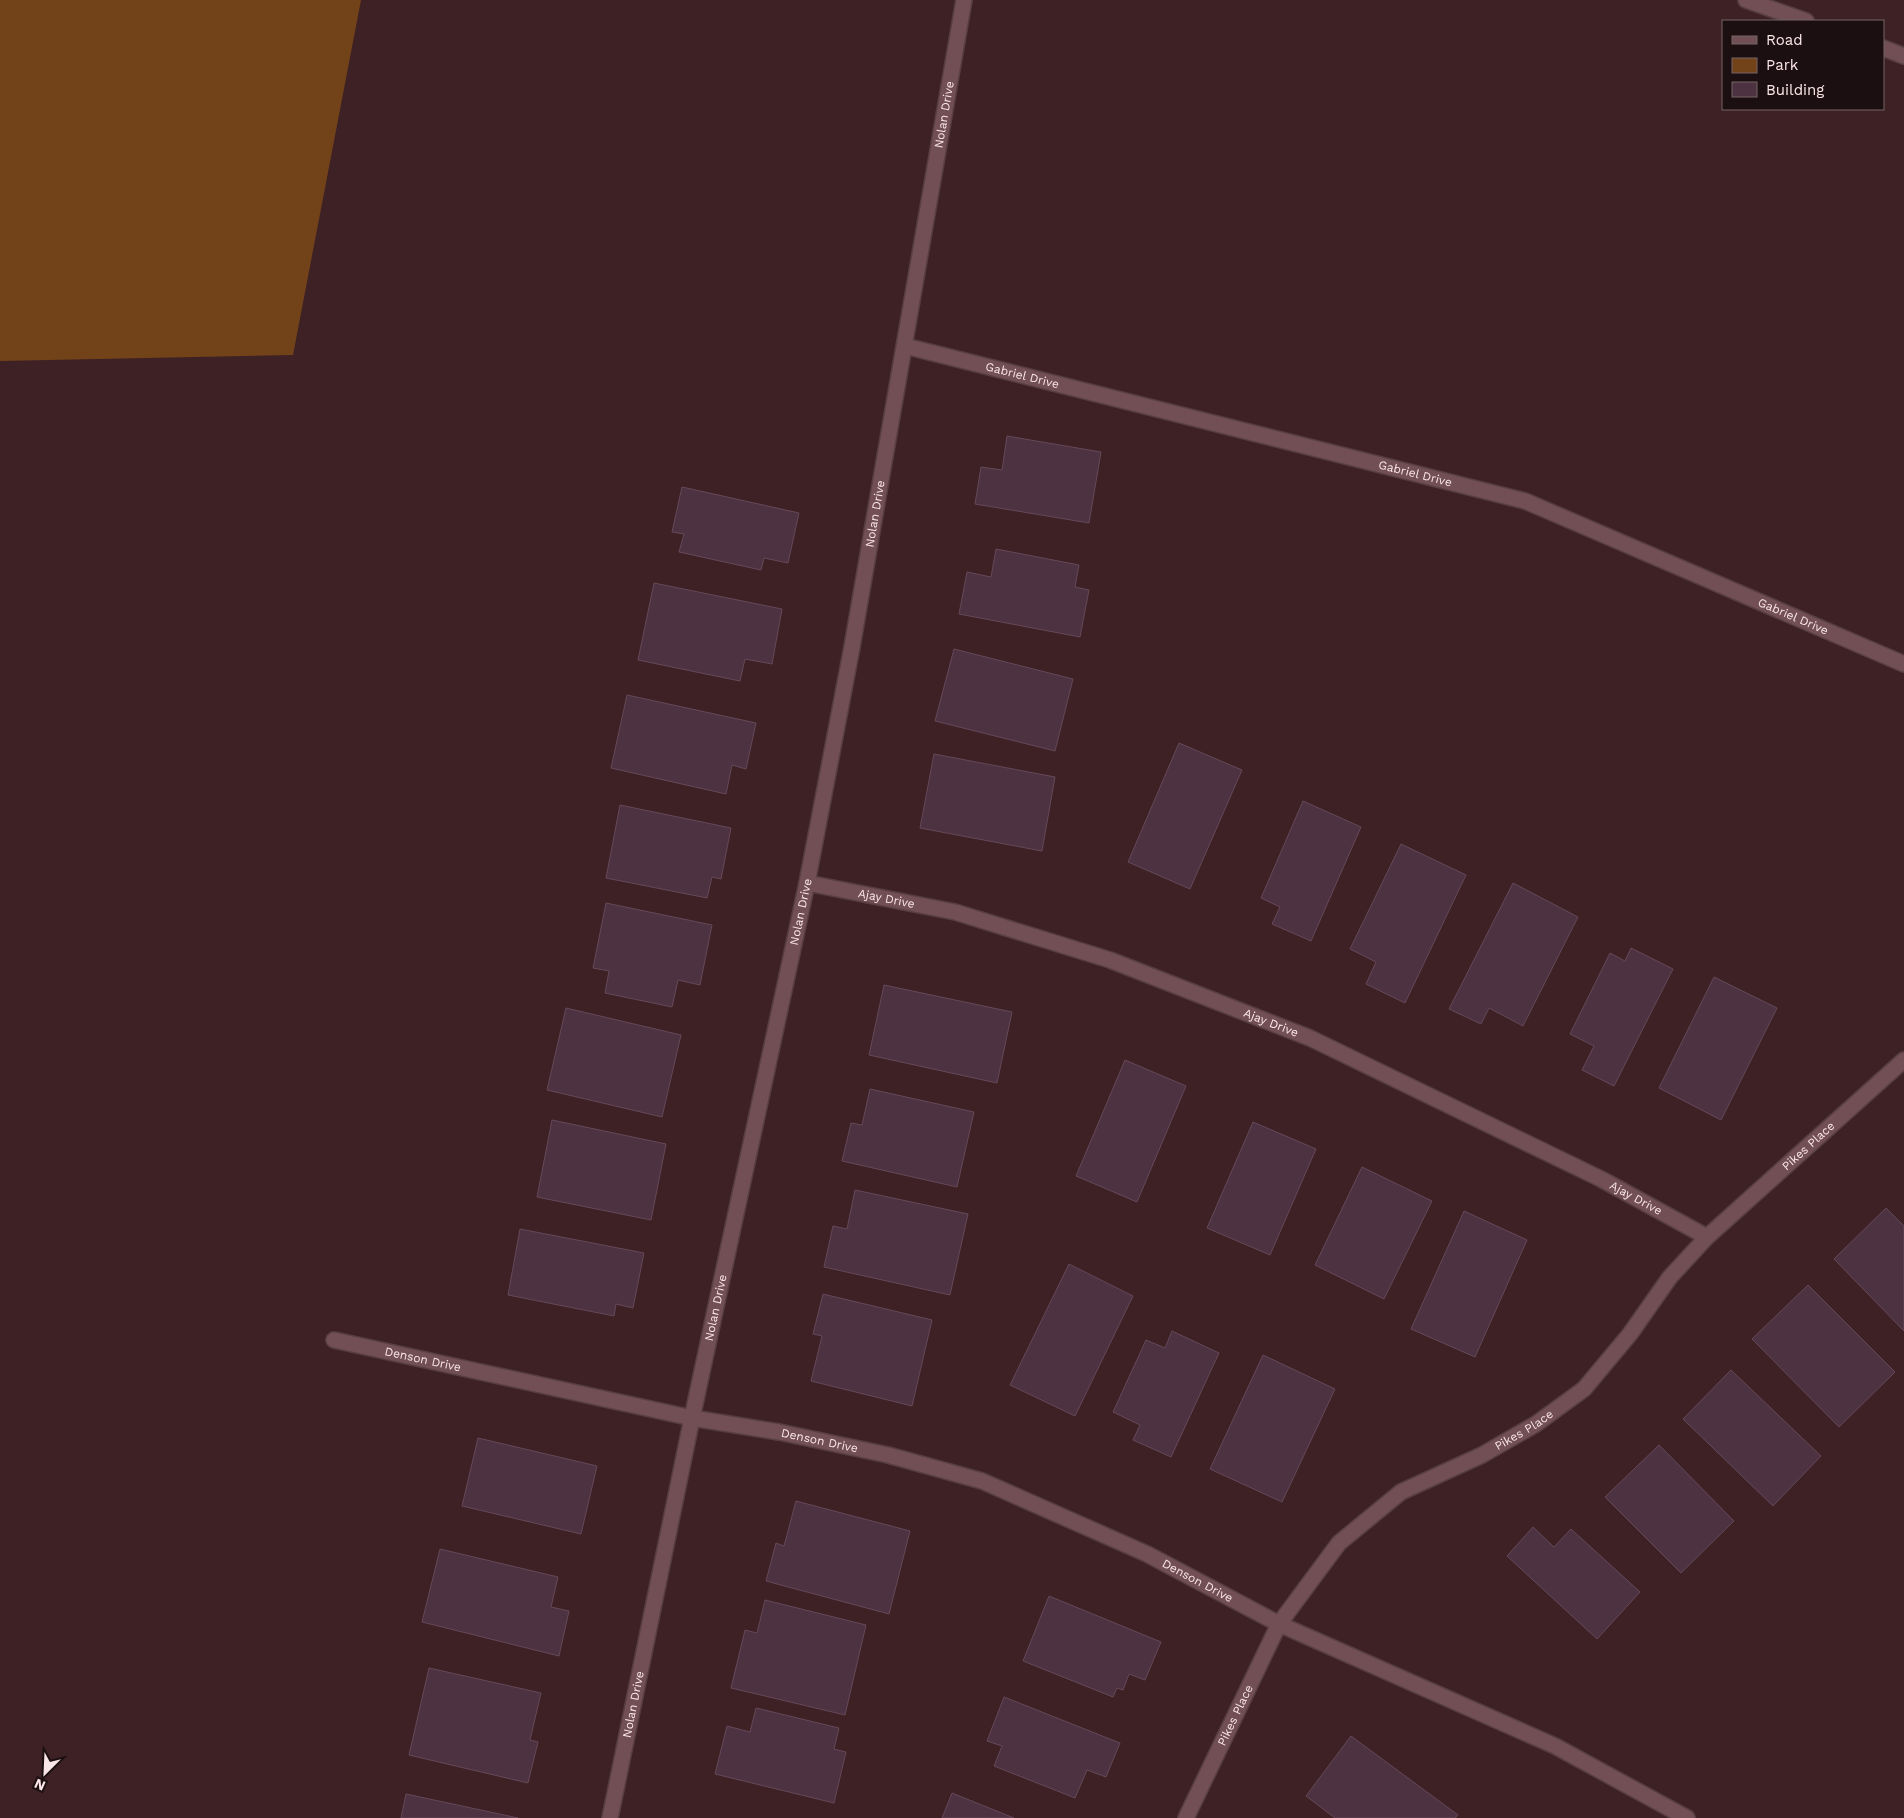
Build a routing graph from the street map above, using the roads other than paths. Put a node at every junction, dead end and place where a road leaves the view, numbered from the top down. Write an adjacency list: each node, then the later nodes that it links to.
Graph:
1 (964, 0): 6 (street, Nolan Drive)
2 (1746, 0): 3 (street)
3 (1803, 20)
4 (1884, 48): 5 (street)
5 (1904, 56)
6 (905, 346): 7 (street, Gabriel Drive); 8 (street, Nolan Drive)
7 (1904, 664)
8 (807, 883): 10 (street, Ajay Drive); 12 (street, Nolan Drive)
9 (1904, 1060): 10 (street, Pikes Place)
10 (1707, 1237): 13 (street, Pikes Place)
11 (334, 1340): 12 (street, Denson Drive)
12 (692, 1418): 13 (street, Denson Drive); 14 (street, Nolan Drive)
13 (1279, 1624): 15 (street, Pikes Place); 16 (street, Denson Drive)
14 (610, 1818)
15 (1186, 1818)
16 (1687, 1818)

